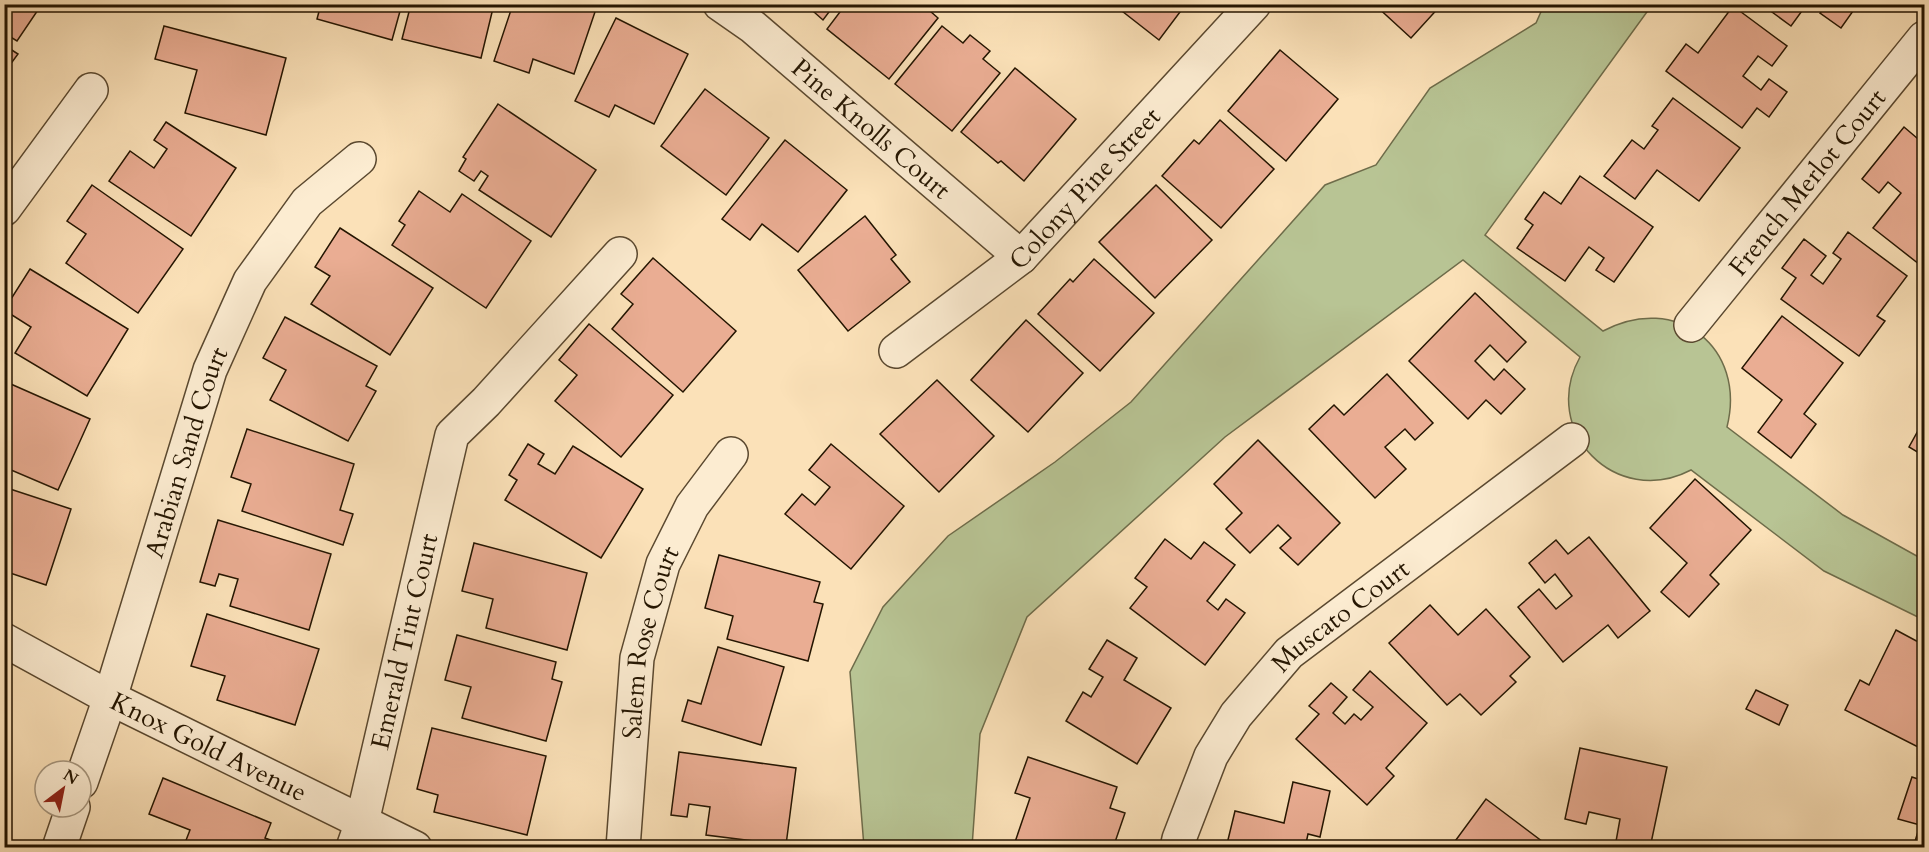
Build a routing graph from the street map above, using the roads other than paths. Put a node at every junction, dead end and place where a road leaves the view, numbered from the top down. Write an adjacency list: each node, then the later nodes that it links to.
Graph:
1 (720, 4): 8 (street, Pine Knolls Court)
2 (1254, 4): 8 (street, Colony Pine Street)
3 (1924, 38): 9 (street, French Merlot Court)
4 (91, 90): 6 (street)
5 (359, 159): 14 (street, Arabian Sand Court)
6 (4, 209)
7 (620, 254): 17 (street, Emerald Tint Court)
8 (1021, 257): 10 (street, Colony Pine Street)
9 (1691, 325)
10 (896, 351)
11 (1572, 440): 21 (street, Muscato Court)
12 (730, 454): 20 (street, Salem Rose Court)
13 (4, 640): 14 (street, Knox Gold Avenue)
14 (110, 698): 15 (street, Arabian Sand Court); 17 (street, Knox Gold Avenue)
15 (89, 759)
16 (69, 819): 18 (street)
17 (358, 835): 19 (street, Knox Gold Avenue)
18 (59, 848)
19 (415, 848)
20 (622, 848)
21 (1177, 848)

